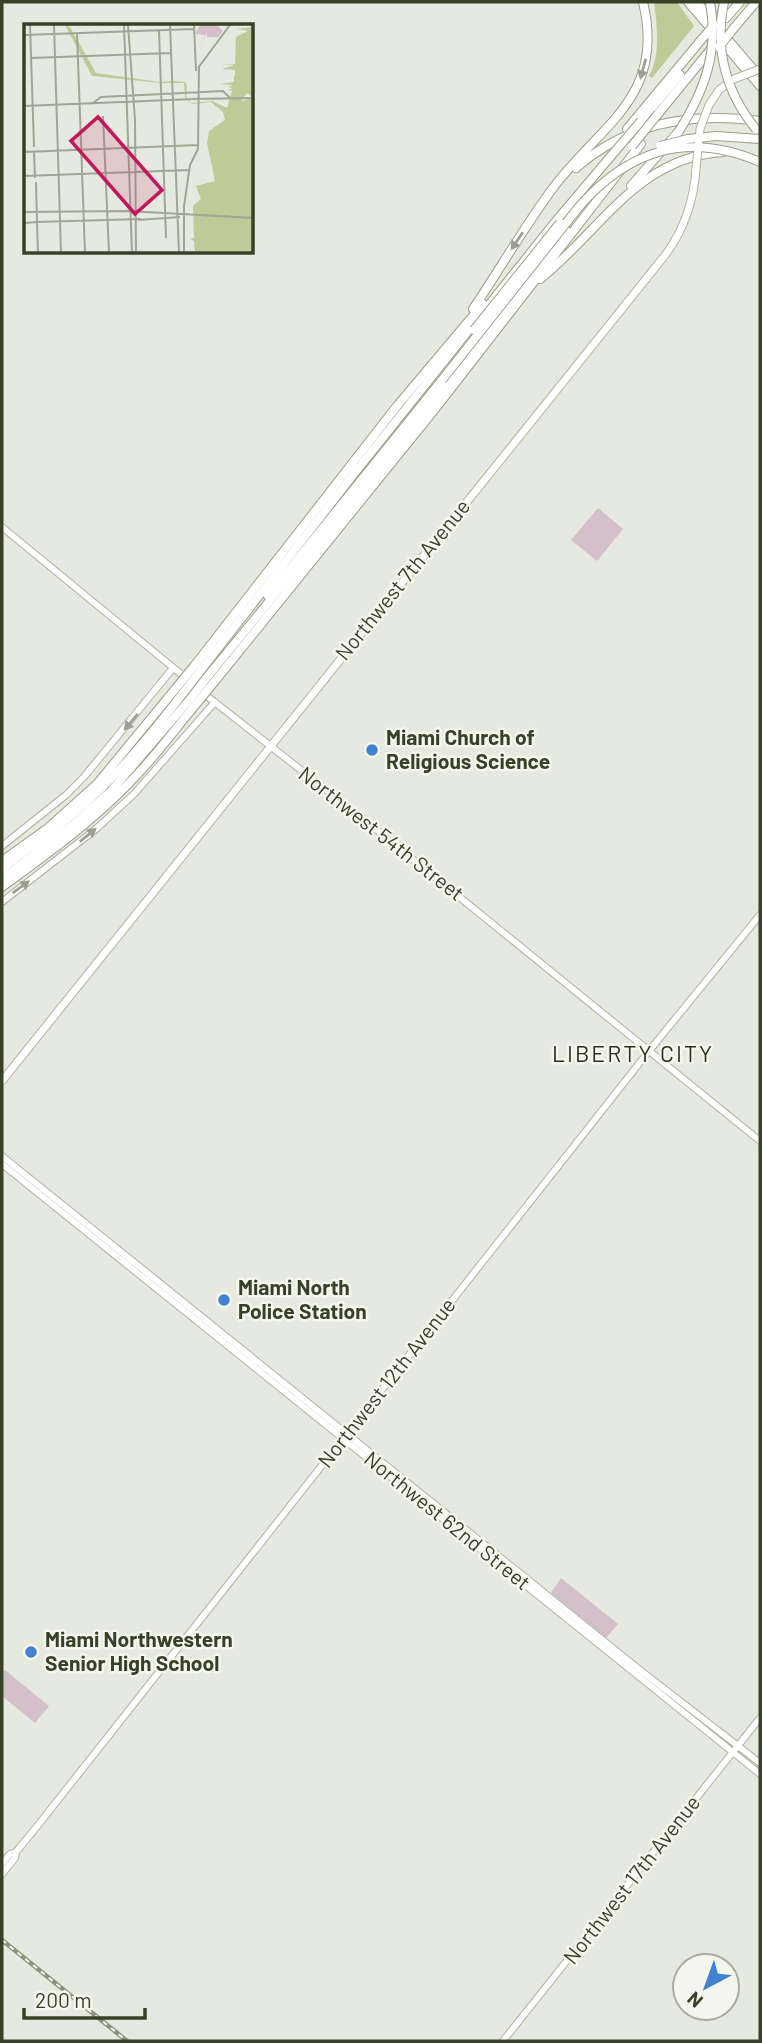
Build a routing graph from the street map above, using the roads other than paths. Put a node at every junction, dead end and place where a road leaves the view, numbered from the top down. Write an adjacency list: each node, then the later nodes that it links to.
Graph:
1 (643, 2): 18 (highway, one-way to 18)
2 (688, 2): 14 (highway)
3 (697, 2): 13 (highway)
4 (710, 2): 19 (highway, bridge)
5 (724, 2): 15 (highway, bridge)
6 (734, 2): 10 (highway)
7 (740, 2): 10 (highway)
8 (749, 2): 10 (highway)
9 (756, 2): 10 (highway)
10 (729, 21): 11 (highway, bridge); 11 (highway, bridge)
11 (707, 47): 16 (highway, bridge); 20 (highway, bridge)
12 (760, 69): 33 (main road, Northwest 7th Avenue, bridge)
13 (760, 77)
14 (760, 86)
15 (759, 131): 18 (highway); 24 (highway, bridge)
16 (637, 145): 21 (highway); 22 (highway)
17 (760, 160): 19 (highway); 24 (highway, bridge)
18 (539, 209): 20 (highway, one-way to 20)
19 (593, 227): 21 (highway)
20 (501, 279): 23 (highway)
21 (531, 285): 22 (highway)
22 (520, 294): 27 (highway)
23 (485, 300): 26 (highway); 27 (highway)
24 (440, 378): 26 (highway); 27 (highway)
25 (2, 527): 29 (main road, Northwest 54th Street)
26 (278, 573): 27 (highway)
27 (241, 628): 28 (highway); 28 (highway)
28 (223, 650): 30 (highway); 30 (highway)
29 (173, 668): 32 (main road, Northwest 54th Street); 34 (main road, one-way to 34)
30 (205, 673): 31 (highway, bridge); 31 (highway, bridge)
31 (187, 695): 35 (highway); 36 (highway); 37 (highway); 38 (highway)
32 (215, 702): 33 (main road, Northwest 54th Street); 39 (main road, one-way to 32)
33 (269, 746): 41 (main road, Northwest 54th Street); 42 (main road, Northwest 7th Avenue)
34 (2, 846)
35 (2, 861)
36 (2, 869)
37 (2, 879)
38 (2, 887)
39 (2, 902)
40 (760, 915): 41 (main road, Northwest 12th Avenue)
41 (649, 1051): 43 (main road, Northwest 54th Street); 46 (main road, Northwest 12th Avenue)
42 (2, 1081)
43 (760, 1141)
44 (2, 1156): 46 (main road, Northwest 62nd Street)
45 (2, 1164): 46 (main road, Northwest 62nd Street)
46 (345, 1436): 48 (main road, Northwest 62nd Street); 49 (main road, Northwest 62nd Street); 52 (main road, Northwest 12th Avenue)
47 (760, 1718): 48 (main road, Northwest 17th Avenue)
48 (739, 1745): 49 (main road, Northwest 17th Avenue); 50 (main road, Northwest 62nd Street)
49 (733, 1752): 51 (main road, Northwest 62nd Street); 55 (main road, Northwest 17th Avenue)
50 (760, 1763)
51 (760, 1774)
52 (10, 1859): 53 (main road, Northwest 12th Avenue); 54 (main road, Northwest 12th Avenue)
53 (2, 1864)
54 (2, 1874)
55 (503, 2041)

